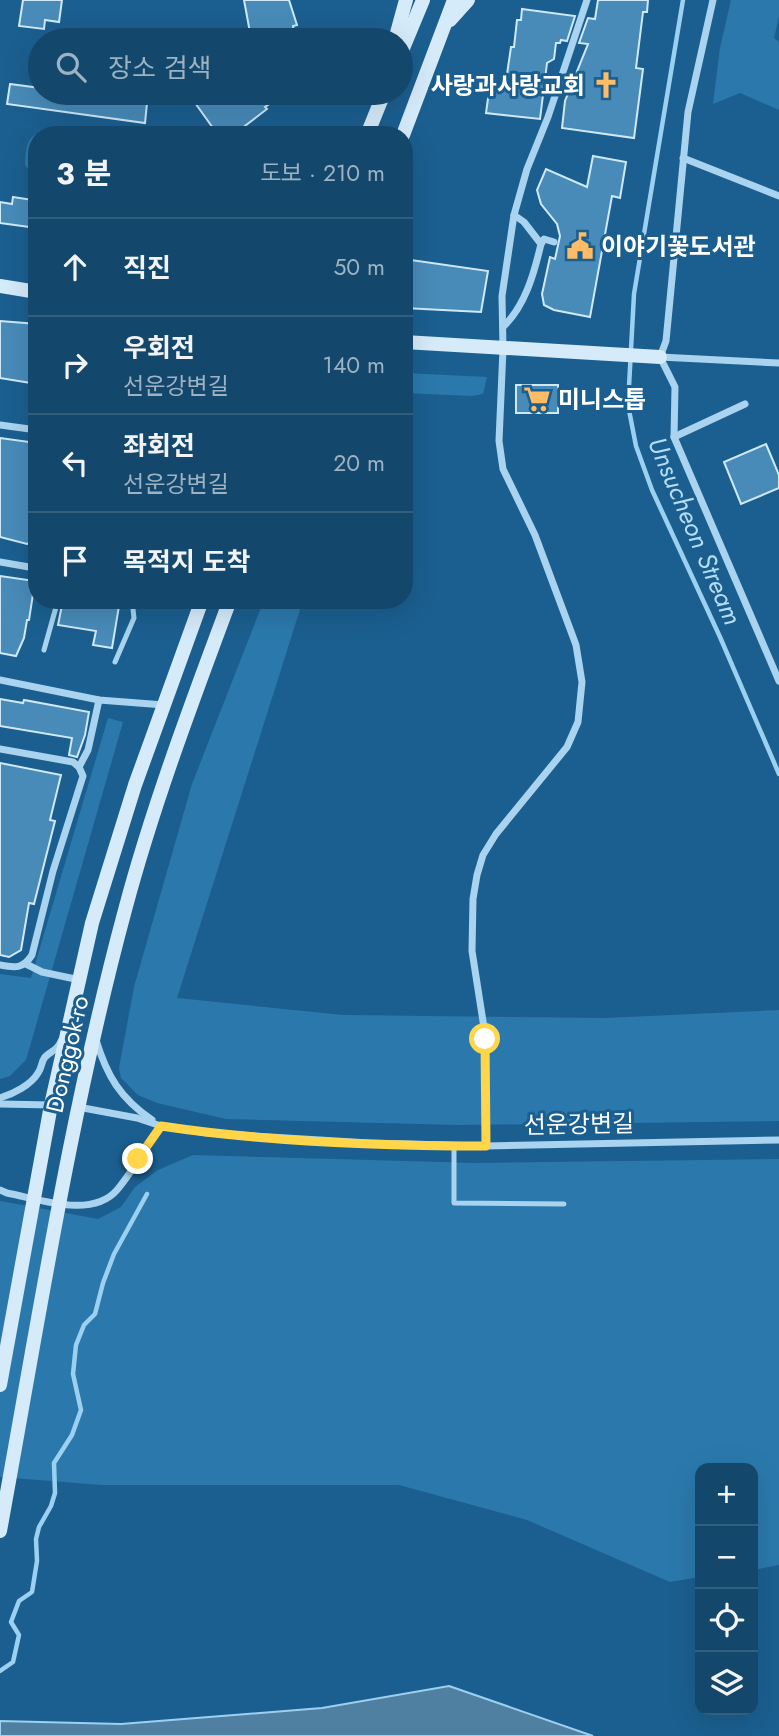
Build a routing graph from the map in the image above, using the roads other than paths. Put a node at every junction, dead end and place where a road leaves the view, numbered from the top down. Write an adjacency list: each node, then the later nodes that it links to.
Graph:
1 (406, 0): 8 (main road)
2 (423, 0): 9 (main road)
3 (454, 0): 7 (main road)
4 (468, 0): 7 (main road)
5 (587, 0): 15 (street)
6 (713, 0): 13 (street)
7 (444, 26): 12 (main road)
8 (398, 28)
9 (411, 28)
10 (378, 105): 11 (main road)
11 (370, 126)
12 (406, 126)
13 (683, 158): 14 (street); 23 (street)
14 (779, 196)
15 (514, 215): 17 (street); 20 (street)
16 (554, 242): 17 (street)
17 (541, 244): 20 (street)
18 (0, 286): 19 (main road)
19 (28, 291)
20 (503, 327): 22 (street)
21 (413, 343): 22 (main road)
22 (503, 349): 23 (main road); 55 (street)
23 (656, 357): 24 (street); 28 (street)
24 (779, 363)
25 (745, 404): 28 (street)
26 (0, 425): 27 (street)
27 (28, 429)
28 (674, 437): 38 (street)
29 (0, 562): 30 (street)
30 (28, 566)
31 (55, 609): 35 (lane)
32 (134, 609): 36 (lane)
33 (199, 609): 40 (main road, Donggok-ro)
34 (227, 609): 47 (main road, Donggok-ro)
35 (44, 650)
36 (115, 662)
37 (0, 680): 39 (street)
38 (779, 681)
39 (99, 700): 40 (street); 42 (street)
40 (165, 705): 45 (main road, Donggok-ro)
41 (0, 748): 42 (street)
42 (79, 767): 43 (street)
43 (26, 964): 44 (street); 45 (street)
44 (0, 965)
45 (80, 981): 46 (main road, Donggok-ro)
46 (74, 1008): 48 (street); 50 (main road, Donggok-ro)
47 (94, 1035): 51 (main road, Donggok-ro); 52 (street)
48 (0, 1098)
49 (0, 1104): 50 (street)
50 (51, 1105): 58 (main road, Donggok-ro)
51 (78, 1107): 52 (street, 선운강변길); 59 (main road, Donggok-ro)
52 (161, 1126): 54 (street, 선운강변길); 56 (street)
53 (779, 1140): 55 (street, 선운강변길)
54 (454, 1146): 55 (street, 선운강변길); 57 (lane)
55 (486, 1146)
56 (0, 1190)
57 (564, 1204)
58 (0, 1385)
59 (0, 1531)

